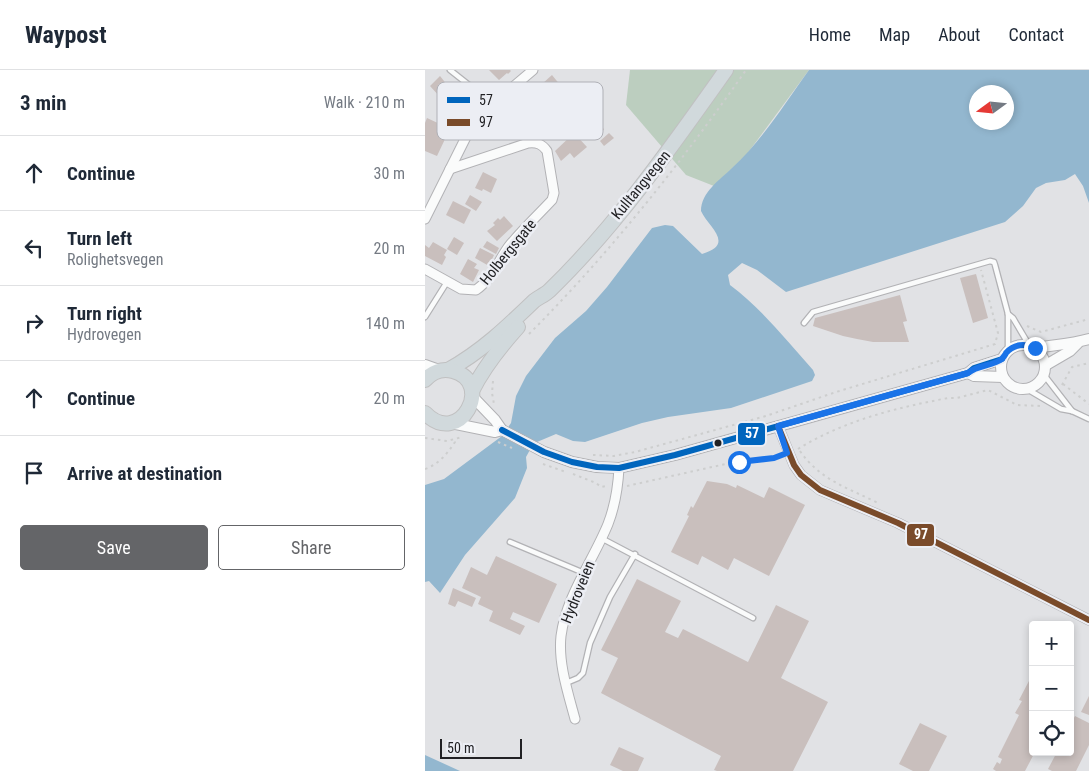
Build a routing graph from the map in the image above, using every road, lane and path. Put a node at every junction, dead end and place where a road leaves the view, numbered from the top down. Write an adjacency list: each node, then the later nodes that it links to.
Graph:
1 (450, 70): 4 (lane)
2 (533, 70): 5 (street)
3 (726, 70): 12 (highway, Kulltangvegen)
4 (465, 82)
5 (519, 82)
6 (465, 140): 7 (street)
7 (449, 169): 8 (street); 11 (street, Holbergsgate)
8 (425, 219)
9 (979, 263): 13 (lane); 16 (lane); 47 (path)
10 (425, 268): 11 (street, Holbergsgate)
11 (447, 282): 14 (lane)
12 (547, 292): 25 (highway, Kulltangvegen); 33 (highway, Kulltangvegen)
13 (1008, 314): 20 (lane); 21 (lane)
14 (425, 317)
15 (1089, 319): 17 (path)
16 (804, 323)
17 (1041, 332)
18 (1089, 339): 19 (street)
19 (1078, 342): 20 (street); 26 (street)
20 (1032, 347): 21 (street); 26 (street)
21 (1005, 355): 27 (street); 28 (street)
22 (1089, 362): 24 (path)
23 (425, 365): 25 (street)
24 (1072, 367)
25 (443, 370): 29 (highway, Kulltangvegen); 33 (highway)
26 (1045, 370): 31 (street); 35 (lane)
27 (968, 373): 28 (street); 39 (street)
28 (1003, 377): 31 (street)
29 (425, 380)
30 (1063, 384): 34 (path)
31 (1027, 389): 35 (lane)
32 (988, 390): 46 (path)
33 (472, 393): 38 (highway, Kulltangvegen); 40 (street)
34 (1089, 404)
35 (1072, 411): 37 (lane)
36 (425, 414): 38 (highway)
37 (1088, 417)
38 (438, 423): 40 (street)
39 (778, 426): 46 (street); 49 (street)
40 (502, 430): 49 (street)
41 (465, 435): 43 (path)
42 (425, 438): 43 (path)
43 (455, 439): 50 (path)
44 (494, 440): 45 (path)
45 (517, 451)
46 (787, 453): 51 (path); 57 (street)
47 (591, 454)
48 (539, 462): 51 (path)
49 (619, 468): 51 (street, Hydroveien)
50 (425, 469)
51 (618, 486): 52 (street, Hydroveien)
52 (601, 538): 54 (lane); 55 (street, Hydroveien)
53 (509, 542): 55 (lane)
54 (635, 554): 56 (lane); 58 (lane)
55 (584, 573): 58 (street, Hydroveien)
56 (753, 618)
57 (1089, 620)
58 (566, 683): 59 (street, Hydroveien)
59 (575, 719)

